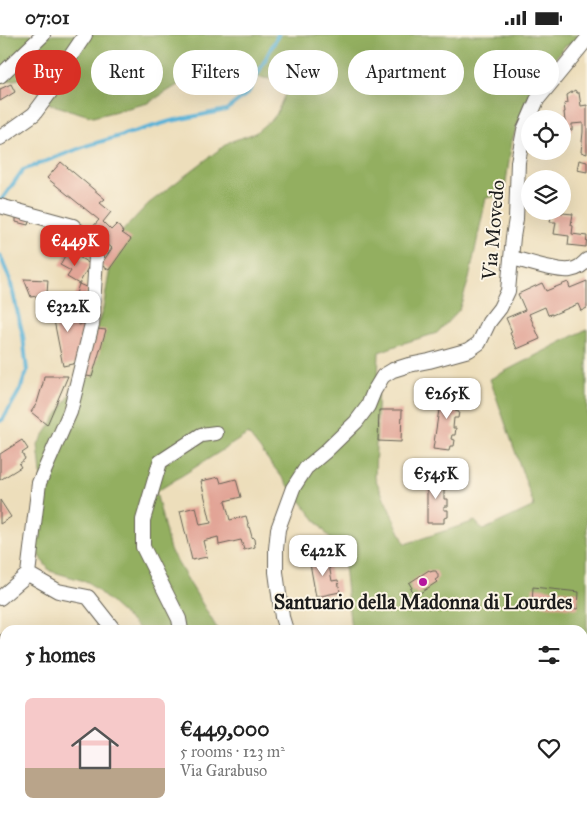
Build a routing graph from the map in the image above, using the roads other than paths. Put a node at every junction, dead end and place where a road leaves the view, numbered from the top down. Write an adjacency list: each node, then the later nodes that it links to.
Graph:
1 (42, 35): 4 (street)
2 (85, 35): 5 (street)
3 (587, 39): 7 (street, Via Movedo)
4 (0, 76)
5 (0, 138)
6 (0, 206): 10 (street)
7 (512, 257): 8 (street); 14 (street, Via Movedo)
8 (587, 260)
9 (216, 433): 13 (street)
10 (28, 574): 11 (street); 12 (street)
11 (0, 598)
12 (110, 625)
13 (181, 625)
14 (284, 625)

